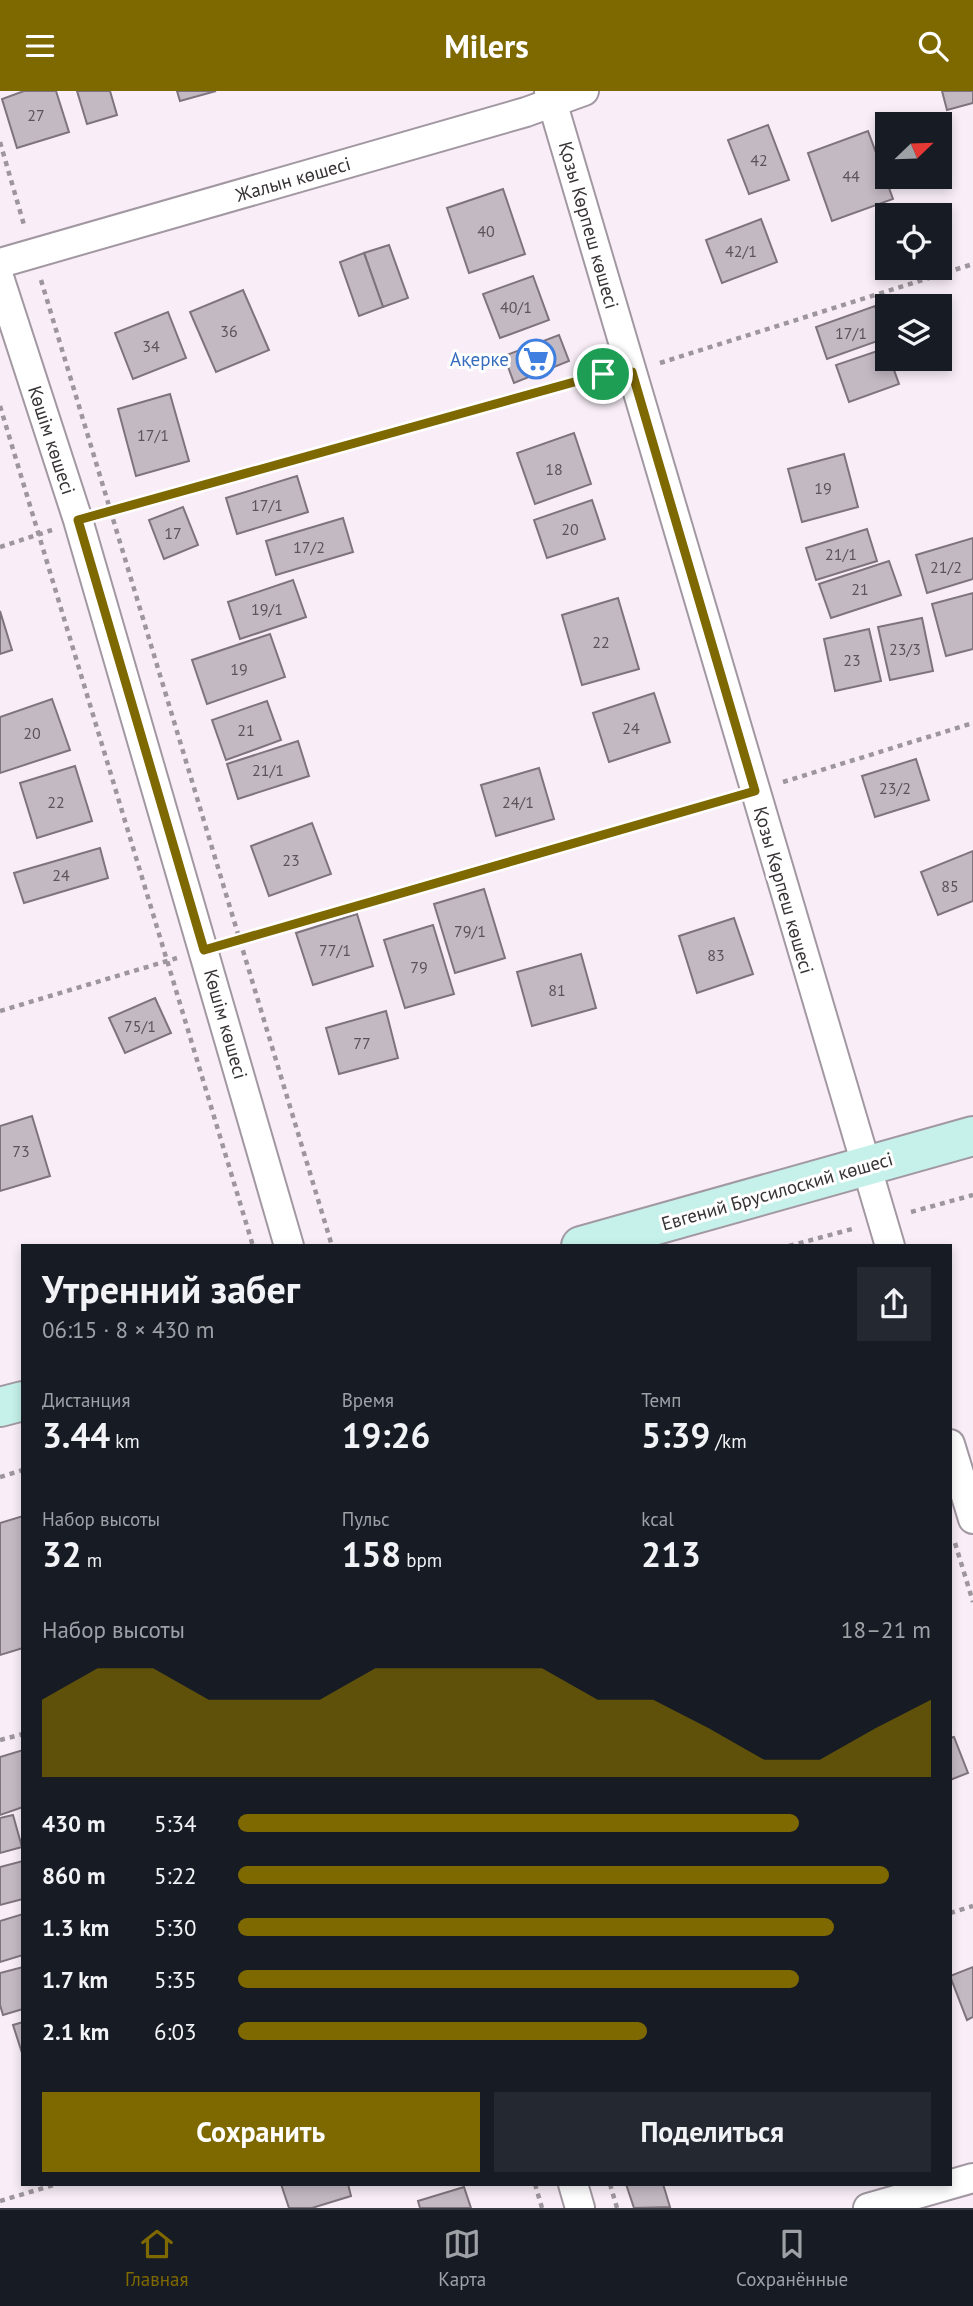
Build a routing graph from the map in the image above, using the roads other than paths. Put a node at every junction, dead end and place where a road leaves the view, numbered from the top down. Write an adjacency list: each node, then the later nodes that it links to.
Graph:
1 (584, 91): 2 (street, Жалын көшесі)
2 (551, 97): 3 (street, Жалын көшесі); 6 (street, Қозы Көрпеш көшесі)
3 (0, 263)
4 (0, 280): 7 (street, Көшім көшесі)
5 (973, 1136): 6 (main road, Евгений Брусилоский көшесі)
6 (866, 1166): 8 (main road, Евгений Брусилоский көшесі); 9 (street, Қозы Көрпеш көшесі)
7 (288, 1244)
8 (588, 1244)
9 (889, 1244)
10 (21, 1402): 11 (main road)
11 (0, 1407)
12 (952, 1456): 13 (street)
13 (964, 1529)
14 (973, 2178): 15 (street)
15 (952, 2184)
16 (574, 2186): 18 (street)
17 (945, 2186): 19 (street)
18 (580, 2208)
19 (868, 2208)

